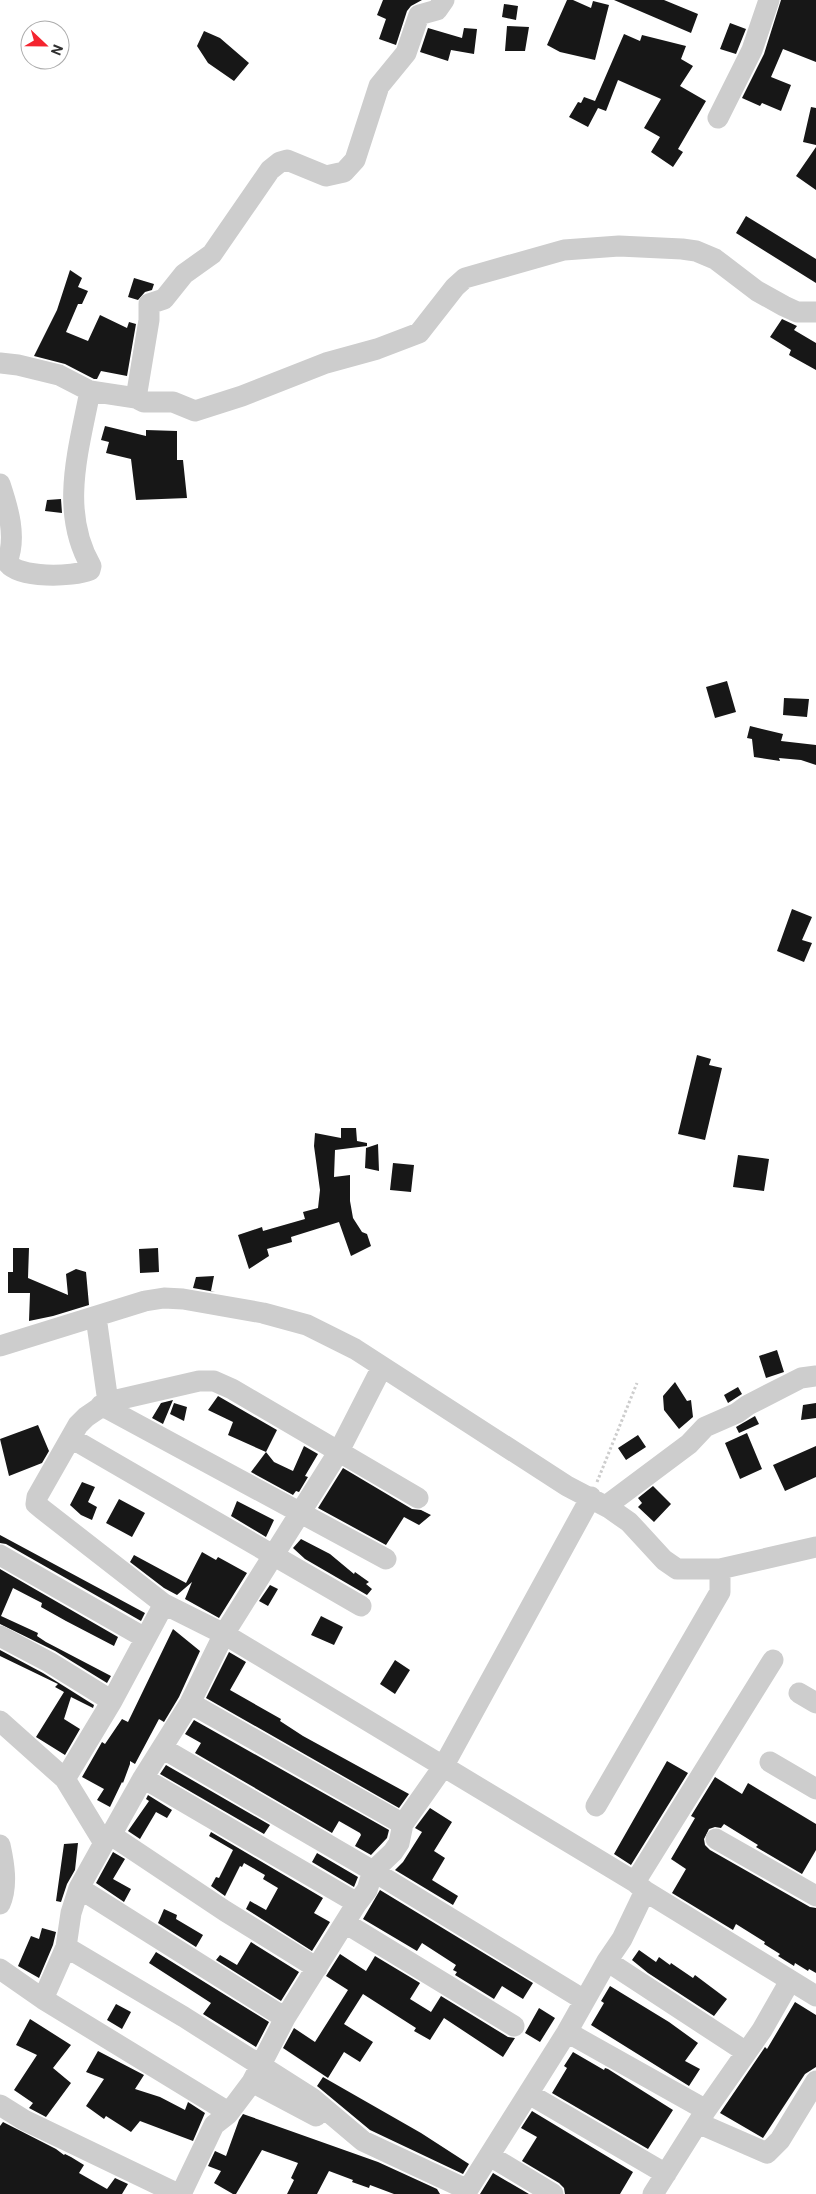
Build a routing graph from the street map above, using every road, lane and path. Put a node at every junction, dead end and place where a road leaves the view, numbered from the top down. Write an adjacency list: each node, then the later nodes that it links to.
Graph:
1 (444, 0): 7 (street)
2 (769, 0): 3 (street)
3 (718, 118)
4 (816, 312): 7 (street)
5 (0, 363): 6 (street)
6 (90, 391): 7 (street); 8 (street)
7 (136, 398)
8 (0, 484)
9 (96, 1316): 10 (street); 11 (street); 14 (street)
10 (0, 1346)
11 (382, 1367): 16 (street); 18 (street)
12 (816, 1376): 18 (street)
13 (637, 1383): 18 (path)
14 (104, 1403): 15 (street); 16 (street); 19 (street)
15 (71, 1438): 21 (street); 25 (street)
16 (339, 1450): 17 (street); 19 (street)
17 (418, 1498)
18 (599, 1502): 24 (street); 36 (street)
19 (300, 1514): 21 (street); 23 (street)
20 (816, 1547): 24 (street)
21 (274, 1554): 26 (street); 27 (street)
22 (0, 1556): 29 (street)
23 (386, 1559)
24 (720, 1569): 40 (street)
25 (164, 1604): 27 (street); 29 (street)
26 (361, 1606)
27 (224, 1634): 32 (street); 36 (street)
28 (0, 1636): 31 (street)
29 (145, 1638): 31 (street)
30 (773, 1660): 46 (street)
31 (112, 1701): 38 (street)
32 (190, 1703): 34 (street); 41 (street)
33 (0, 1721): 38 (street)
34 (162, 1748): 37 (street); 45 (street)
35 (770, 1762): 39 (street)
36 (443, 1766): 41 (street); 46 (street)
37 (143, 1778): 42 (street); 49 (street)
38 (65, 1779): 42 (street)
39 (816, 1789)
40 (596, 1806)
41 (403, 1824): 45 (street)
42 (108, 1839): 47 (street); 54 (street)
43 (716, 1839): 48 (street)
44 (0, 1845): 50 (street)
45 (373, 1871): 49 (street); 59 (street)
46 (640, 1886): 53 (street); 56 (street)
47 (79, 1888): 52 (street); 60 (street)
48 (816, 1896)
49 (357, 1903): 51 (street)
50 (0, 1904)
51 (346, 1924): 54 (street); 61 (street)
52 (66, 1947): 58 (street); 64 (street)
53 (607, 1961): 59 (street); 63 (street)
54 (317, 1968): 60 (street)
55 (0, 1969): 58 (street)
56 (790, 1981): 57 (street); 63 (street)
57 (816, 1996)
58 (43, 1999): 68 (street)
59 (584, 2000): 62 (street)
60 (285, 2018): 64 (street)
61 (514, 2026)
62 (567, 2032): 66 (street); 69 (street)
63 (746, 2052): 69 (street)
64 (256, 2073): 68 (street); 72 (street)
65 (816, 2081): 69 (street)
66 (529, 2094): 70 (street); 71 (street)
67 (0, 2105): 73 (street)
68 (228, 2112): 73 (street)
69 (702, 2117): 71 (street)
70 (490, 2156): 72 (street); 74 (street)
71 (666, 2174): 75 (street)
72 (467, 2192)
73 (180, 2194)
74 (553, 2194)
75 (654, 2194)

